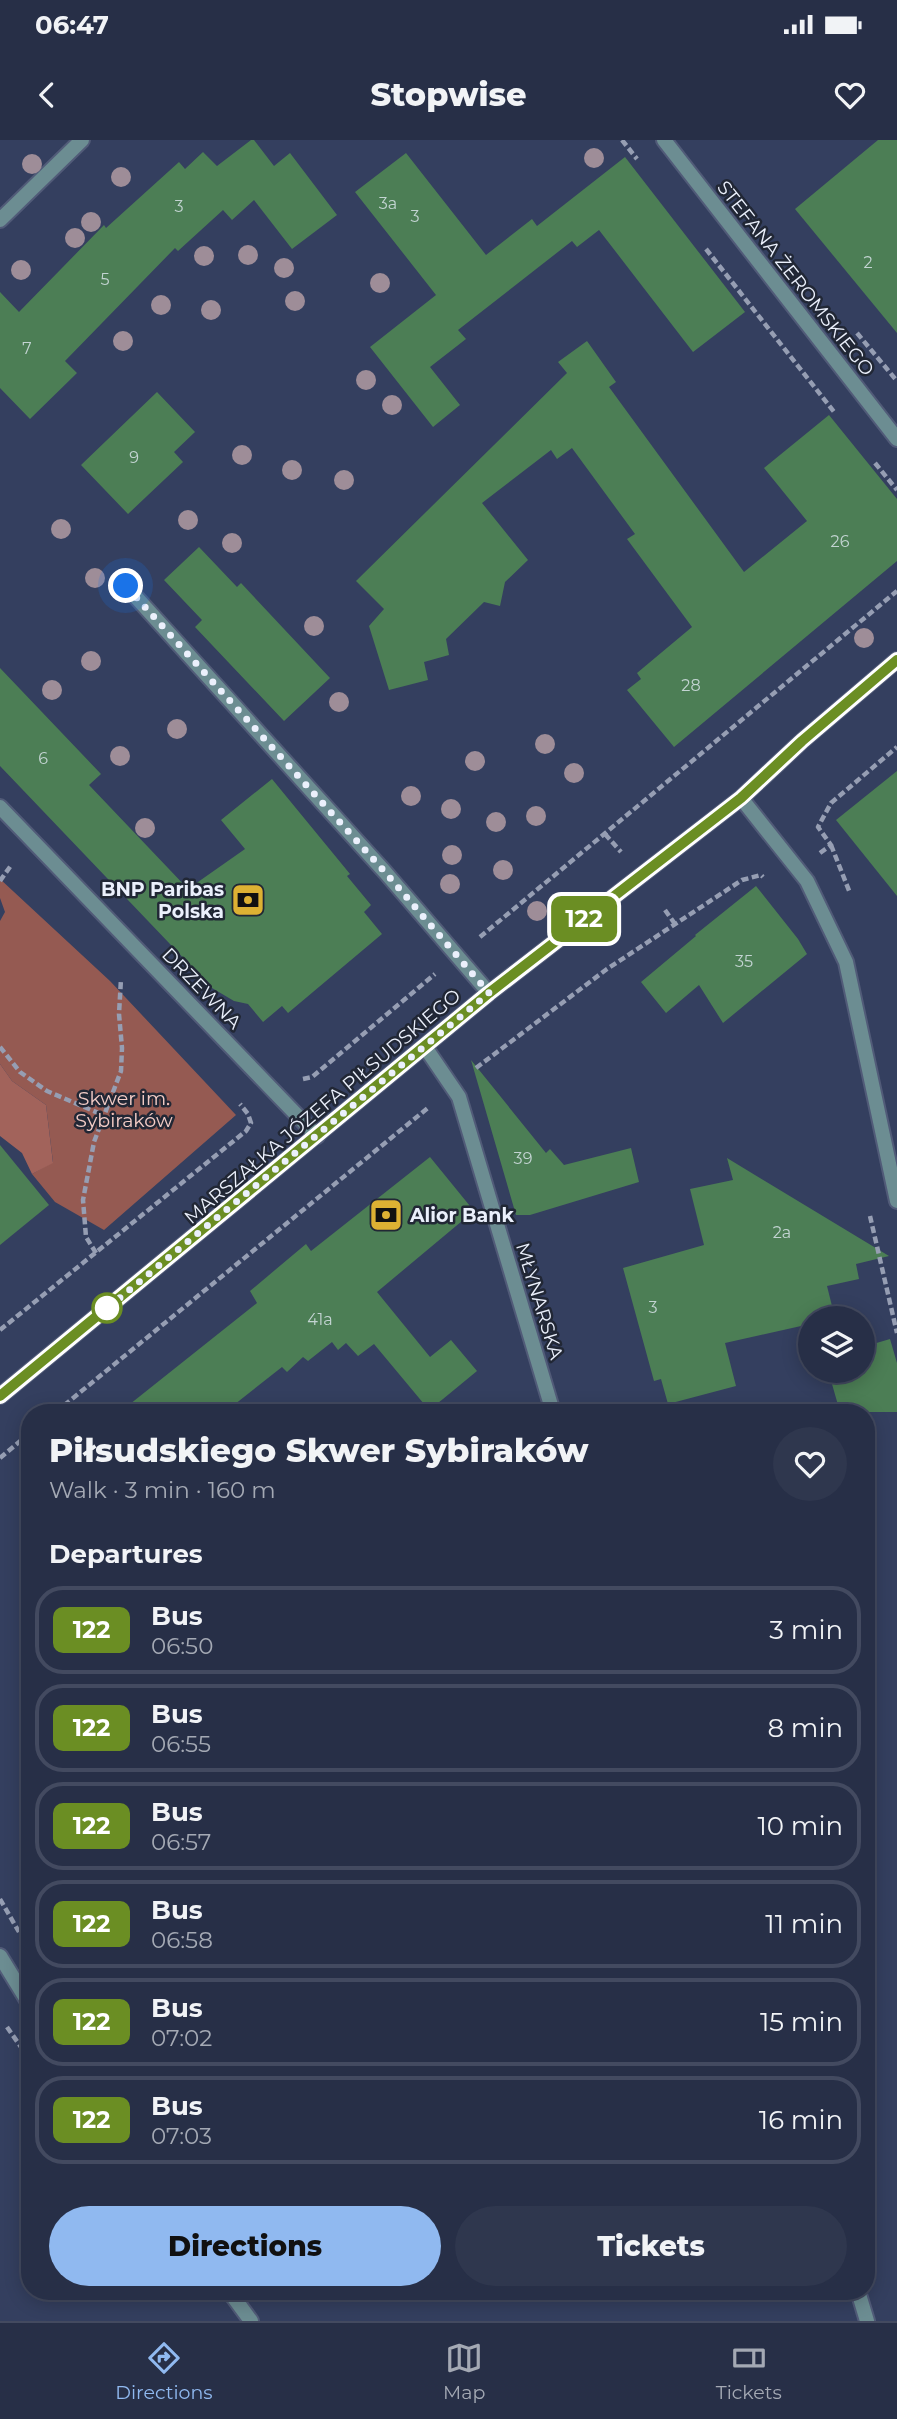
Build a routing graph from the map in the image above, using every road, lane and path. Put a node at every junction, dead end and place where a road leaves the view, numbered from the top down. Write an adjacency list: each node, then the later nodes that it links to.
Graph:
1 (82, 140): 3 (street)
2 (664, 140): 4 (street, STEFANA ŻEROMSKIEGO)
3 (0, 220)
4 (897, 439)
5 (126, 586): 19 (street)
6 (897, 591): 11 (path)
7 (897, 660): 9 (street, MARSZAŁKA JÓZEFA PIŁSUDSKIEGO)
8 (897, 747): 13 (path)
9 (741, 798): 21 (street, MARSZAŁKA JÓZEFA PIŁSUDSKIEGO); 29 (street)
10 (0, 807): 28 (street, DRZEWNA)
11 (605, 834): 12 (path); 19 (path)
12 (621, 852)
13 (812, 859)
14 (12, 864): 15 (path)
15 (0, 881)
16 (768, 882): 18 (path)
17 (665, 910): 18 (path)
18 (676, 924): 25 (path)
19 (457, 955): 21 (street); 24 (path)
20 (121, 979): 26 (path)
21 (489, 993): 23 (street, MARSZAŁKA JÓZEFA PIŁSUDSKIEGO)
22 (0, 1047): 26 (path)
23 (425, 1047): 25 (street, MŁYNARSKA); 28 (street, MARSZAŁKA JÓZEFA PIŁSUDSKIEGO)
24 (299, 1080)
25 (452, 1088): 33 (path); 34 (street, MŁYNARSKA)
26 (103, 1115): 30 (path)
27 (246, 1131): 30 (path)
28 (317, 1136): 32 (street, MARSZAŁKA JÓZEFA PIŁSUDSKIEGO)
29 (897, 1201)
30 (96, 1253): 31 (path)
31 (0, 1330)
32 (0, 1396)
33 (66, 1404)
34 (551, 1404)
35 (21, 1440): 36 (path)
36 (0, 1458)
37 (0, 1899): 38 (path)
38 (21, 1935)
39 (0, 1956): 40 (street)
40 (21, 1990)
41 (1, 2019): 42 (path)
42 (21, 2047)
43 (236, 2300): 45 (street)
44 (861, 2300): 46 (street)
45 (251, 2321)
46 (867, 2321)

